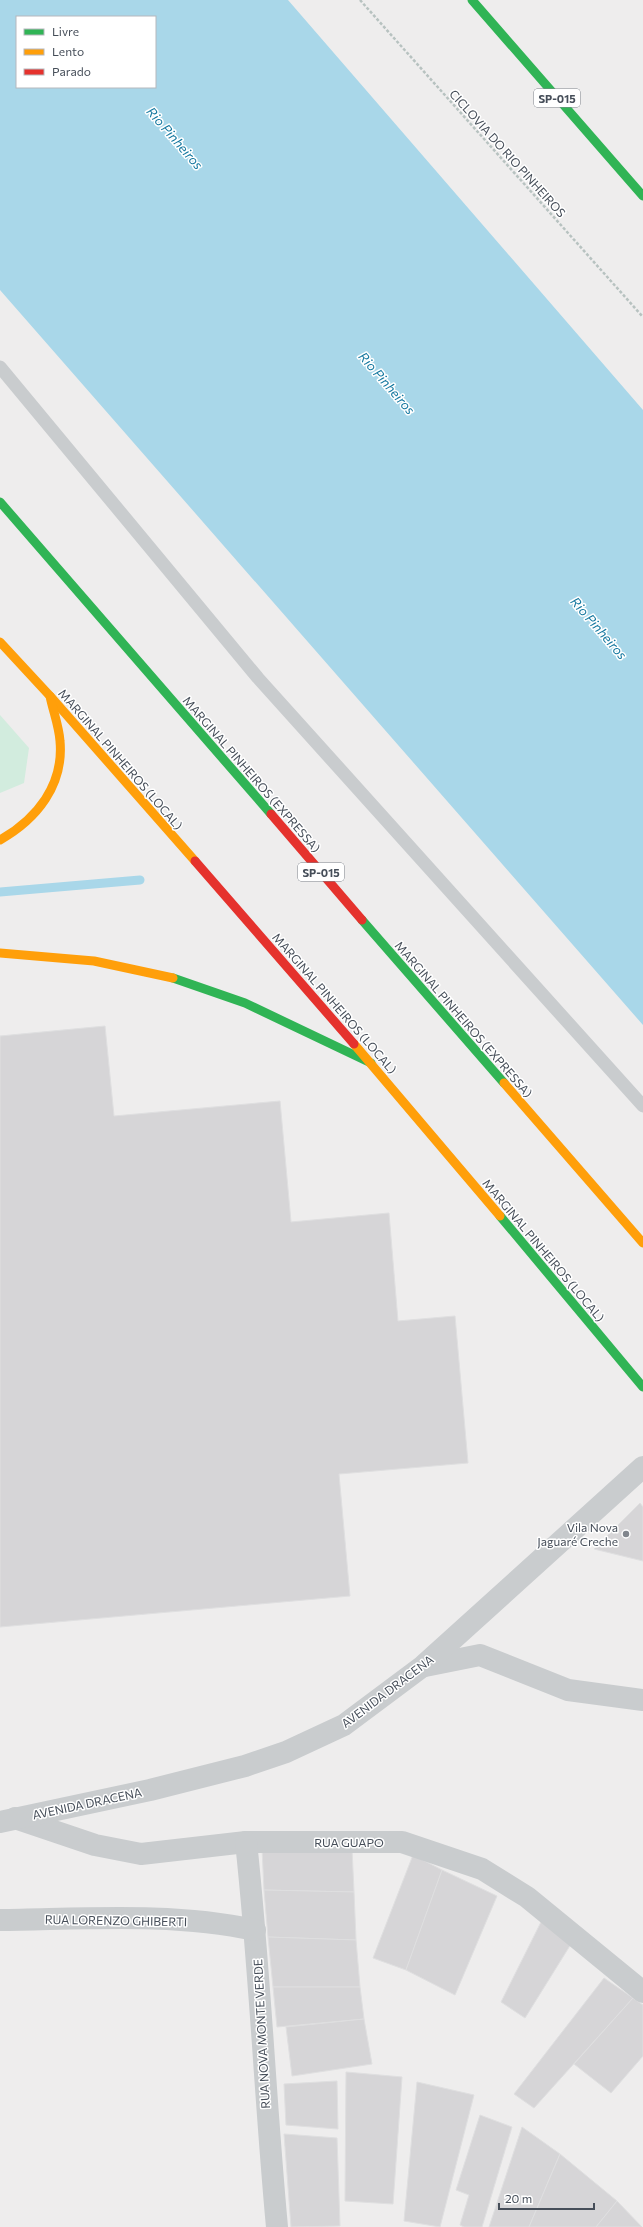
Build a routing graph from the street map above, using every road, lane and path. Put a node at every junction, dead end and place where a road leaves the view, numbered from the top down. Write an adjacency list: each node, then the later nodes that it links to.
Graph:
1 (360, 0): 4 (path, CICLOVIA DO RIO PINHEIROS)
2 (472, 0): 3 (main road, SP-015)
3 (643, 196)
4 (643, 317)
5 (0, 367): 12 (lane)
6 (1, 504): 13 (main road, MARGINAL PINHEIROS (EXPRESSA) / SP-015)
7 (0, 642): 8 (main road, MARGINAL PINHEIROS (LOCAL))
8 (50, 696): 9 (main road); 11 (main road, MARGINAL PINHEIROS (LOCAL))
9 (0, 840)
10 (0, 953): 11 (main road)
11 (371, 1063): 14 (main road, MARGINAL PINHEIROS (LOCAL))
12 (643, 1106)
13 (643, 1243)
14 (643, 1387)
15 (643, 1467): 16 (street, AVENIDA DRACENA)
16 (423, 1666): 17 (street); 18 (street, AVENIDA DRACENA)
17 (643, 1700)
18 (7, 1820): 19 (street, RUA GUAPO)
19 (246, 1842): 21 (street, RUA NOVA MONTE VERDE); 22 (street, RUA GUAPO)
20 (0, 1920): 21 (street, RUA LORENZO GHIBERTI)
21 (255, 1930): 23 (street, RUA NOVA MONTE VERDE)
22 (643, 1992)
23 (276, 2227)

